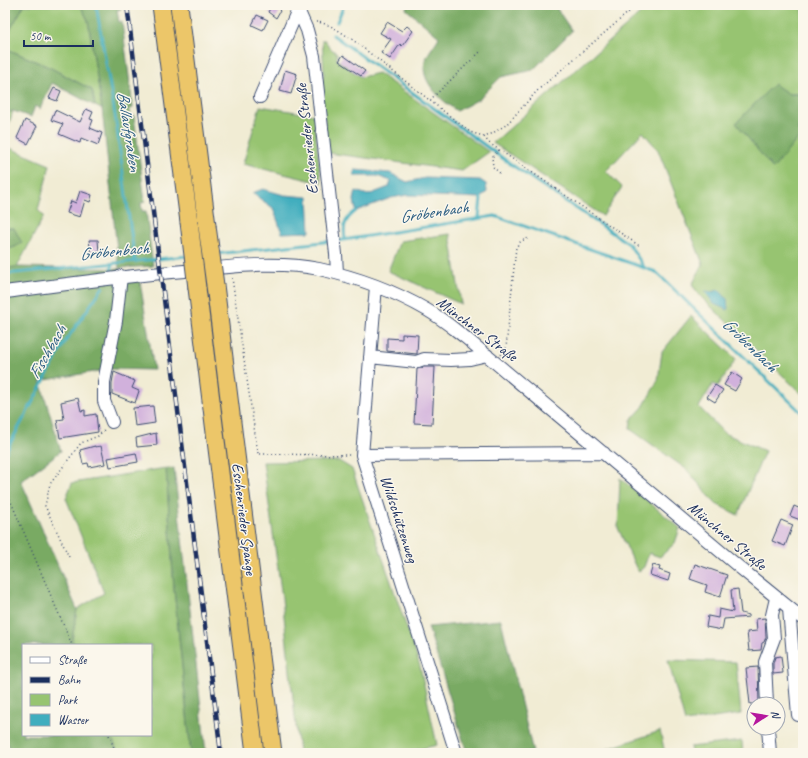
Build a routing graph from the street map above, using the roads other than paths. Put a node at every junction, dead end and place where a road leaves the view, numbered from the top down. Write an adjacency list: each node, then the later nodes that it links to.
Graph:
1 (161, 5): 20 (highway, Eschenrieder Spange, bridge)
2 (179, 5): 21 (highway, Eschenrieder Spange, bridge)
3 (298, 6): 4 (street); 5 (street, Eschenrieder Straße)
4 (260, 97)
5 (337, 274): 6 (street, Münchner Straße); 7 (street, Münchner Straße)
6 (121, 276): 8 (street, Münchner Straße); 11 (street)
7 (376, 286): 9 (street, Wildschützenweg); 10 (street, Münchner Straße)
8 (5, 292)
9 (370, 357): 10 (street); 13 (street, Wildschützenweg)
10 (491, 359): 12 (street, Münchner Straße)
11 (112, 422)
12 (604, 453): 13 (street); 14 (street, Münchner Straße)
13 (362, 455): 22 (street, Wildschützenweg)
14 (776, 598): 15 (street, Münchner Straße); 17 (street)
15 (789, 609): 16 (street, Münchner Straße); 18 (street)
16 (803, 619)
17 (767, 696)
18 (798, 715)
19 (769, 736): 23 (street)
20 (255, 753)
21 (273, 753)
22 (456, 753)
23 (770, 753)

